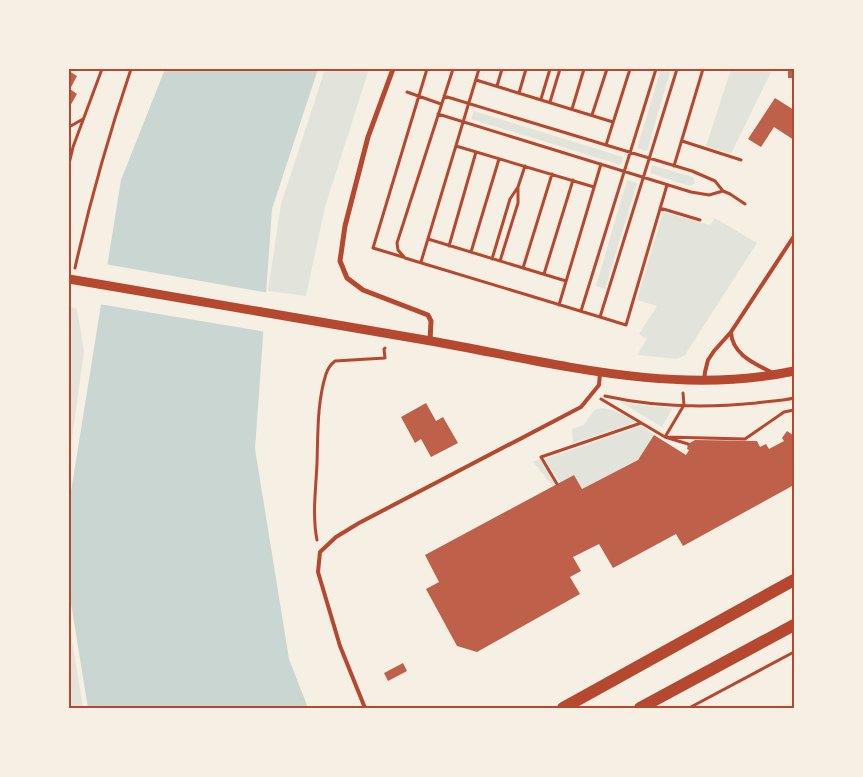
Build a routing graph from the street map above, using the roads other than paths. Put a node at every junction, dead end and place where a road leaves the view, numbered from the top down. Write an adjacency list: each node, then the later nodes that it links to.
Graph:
1 (393, 69): 5 (street)
2 (794, 236): 4 (lane)
3 (71, 277): 5 (street)
4 (732, 332): 8 (lane); 9 (lane)
5 (430, 341): 6 (street)
6 (600, 371): 9 (street); 12 (lane)
7 (794, 371): 8 (street)
8 (777, 375): 9 (street)
9 (704, 381)
10 (794, 580): 13 (main road)
11 (794, 625): 14 (main road)
12 (365, 708)
13 (563, 708)
14 (640, 708)

